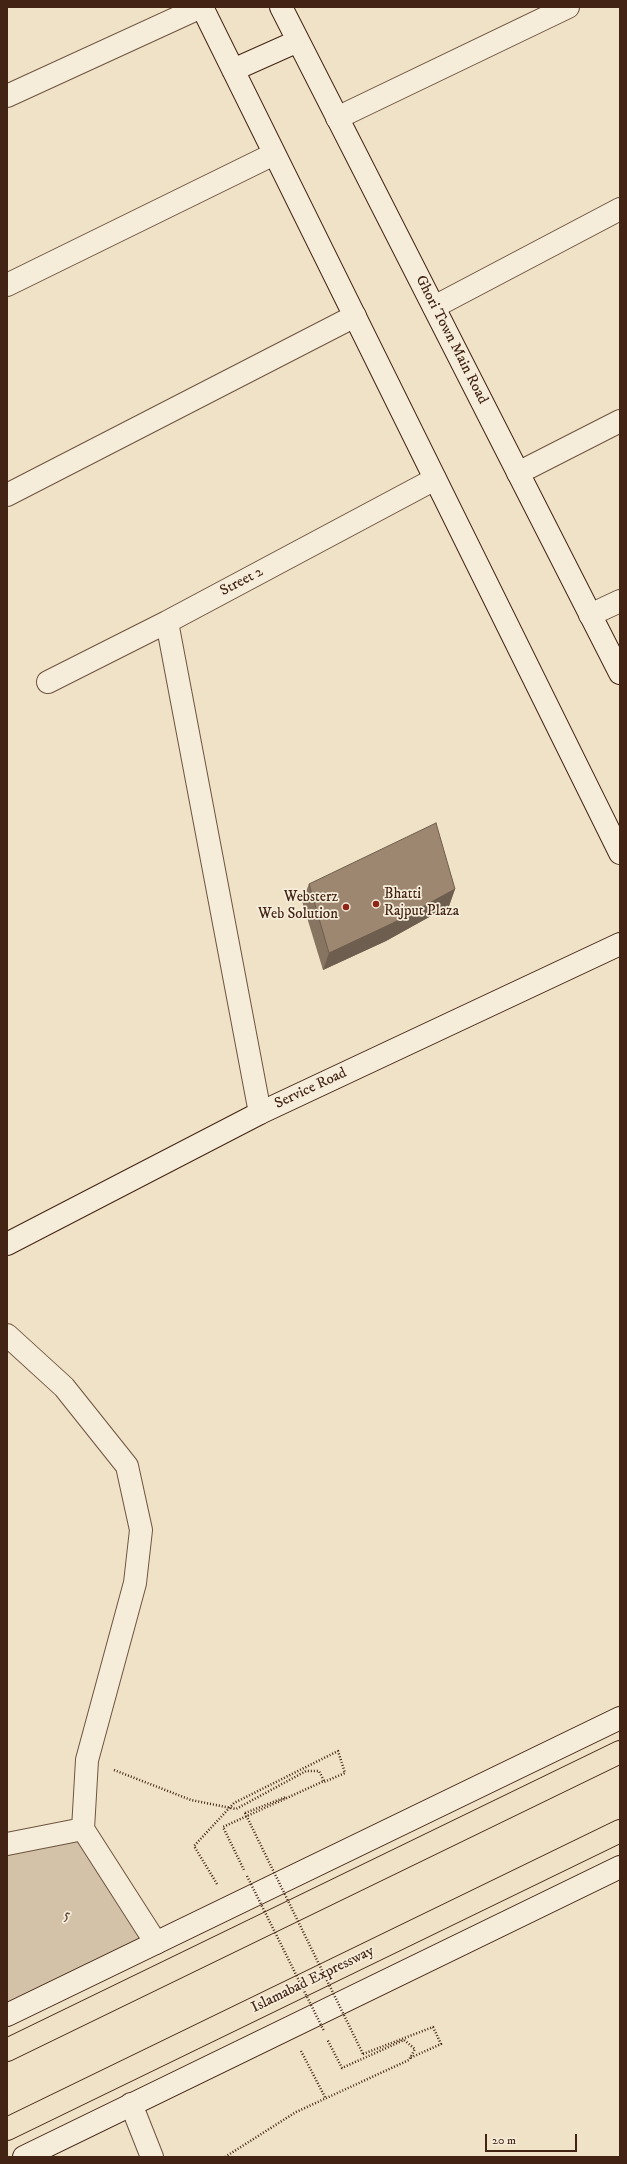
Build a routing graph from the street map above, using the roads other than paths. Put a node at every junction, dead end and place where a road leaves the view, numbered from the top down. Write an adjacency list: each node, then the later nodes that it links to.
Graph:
1 (202, 7): 5 (street); 6 (street)
2 (281, 7): 4 (street, Ghori Town Main Road)
3 (568, 7): 7 (street)
4 (298, 41): 5 (street); 7 (street, Ghori Town Main Road)
5 (233, 70): 8 (street)
6 (7, 96)
7 (337, 118): 11 (street, Ghori Town Main Road)
8 (274, 154): 10 (street); 12 (street)
9 (620, 209): 11 (street)
10 (7, 285)
11 (434, 307): 14 (street, Ghori Town Main Road)
12 (355, 316): 15 (street); 16 (street)
13 (620, 421): 14 (street)
14 (518, 473): 18 (street, Ghori Town Main Road)
15 (435, 479): 19 (street, Street 2); 22 (street)
16 (7, 495)
17 (620, 601): 18 (street)
18 (590, 615): 20 (street, Ghori Town Main Road)
19 (167, 622): 21 (street, Street 2); 24 (street)
20 (620, 673)
21 (48, 682)
22 (620, 853)
23 (620, 944): 24 (street, Service Road)
24 (260, 1113): 25 (street, Service Road)
25 (7, 1244)
26 (7, 1335): 29 (street)
27 (620, 1718): 33 (street)
28 (620, 1752): 35 (highway)
29 (83, 1829): 31 (street); 33 (street)
30 (620, 1831): 37 (highway, Islamabad Expressway)
31 (7, 1844)
32 (620, 1867): 36 (street)
33 (156, 1943): 34 (street)
34 (7, 2015)
35 (7, 2050)
36 (131, 2104): 38 (street); 39 (street)
37 (7, 2129)
38 (24, 2157)
39 (152, 2157)

